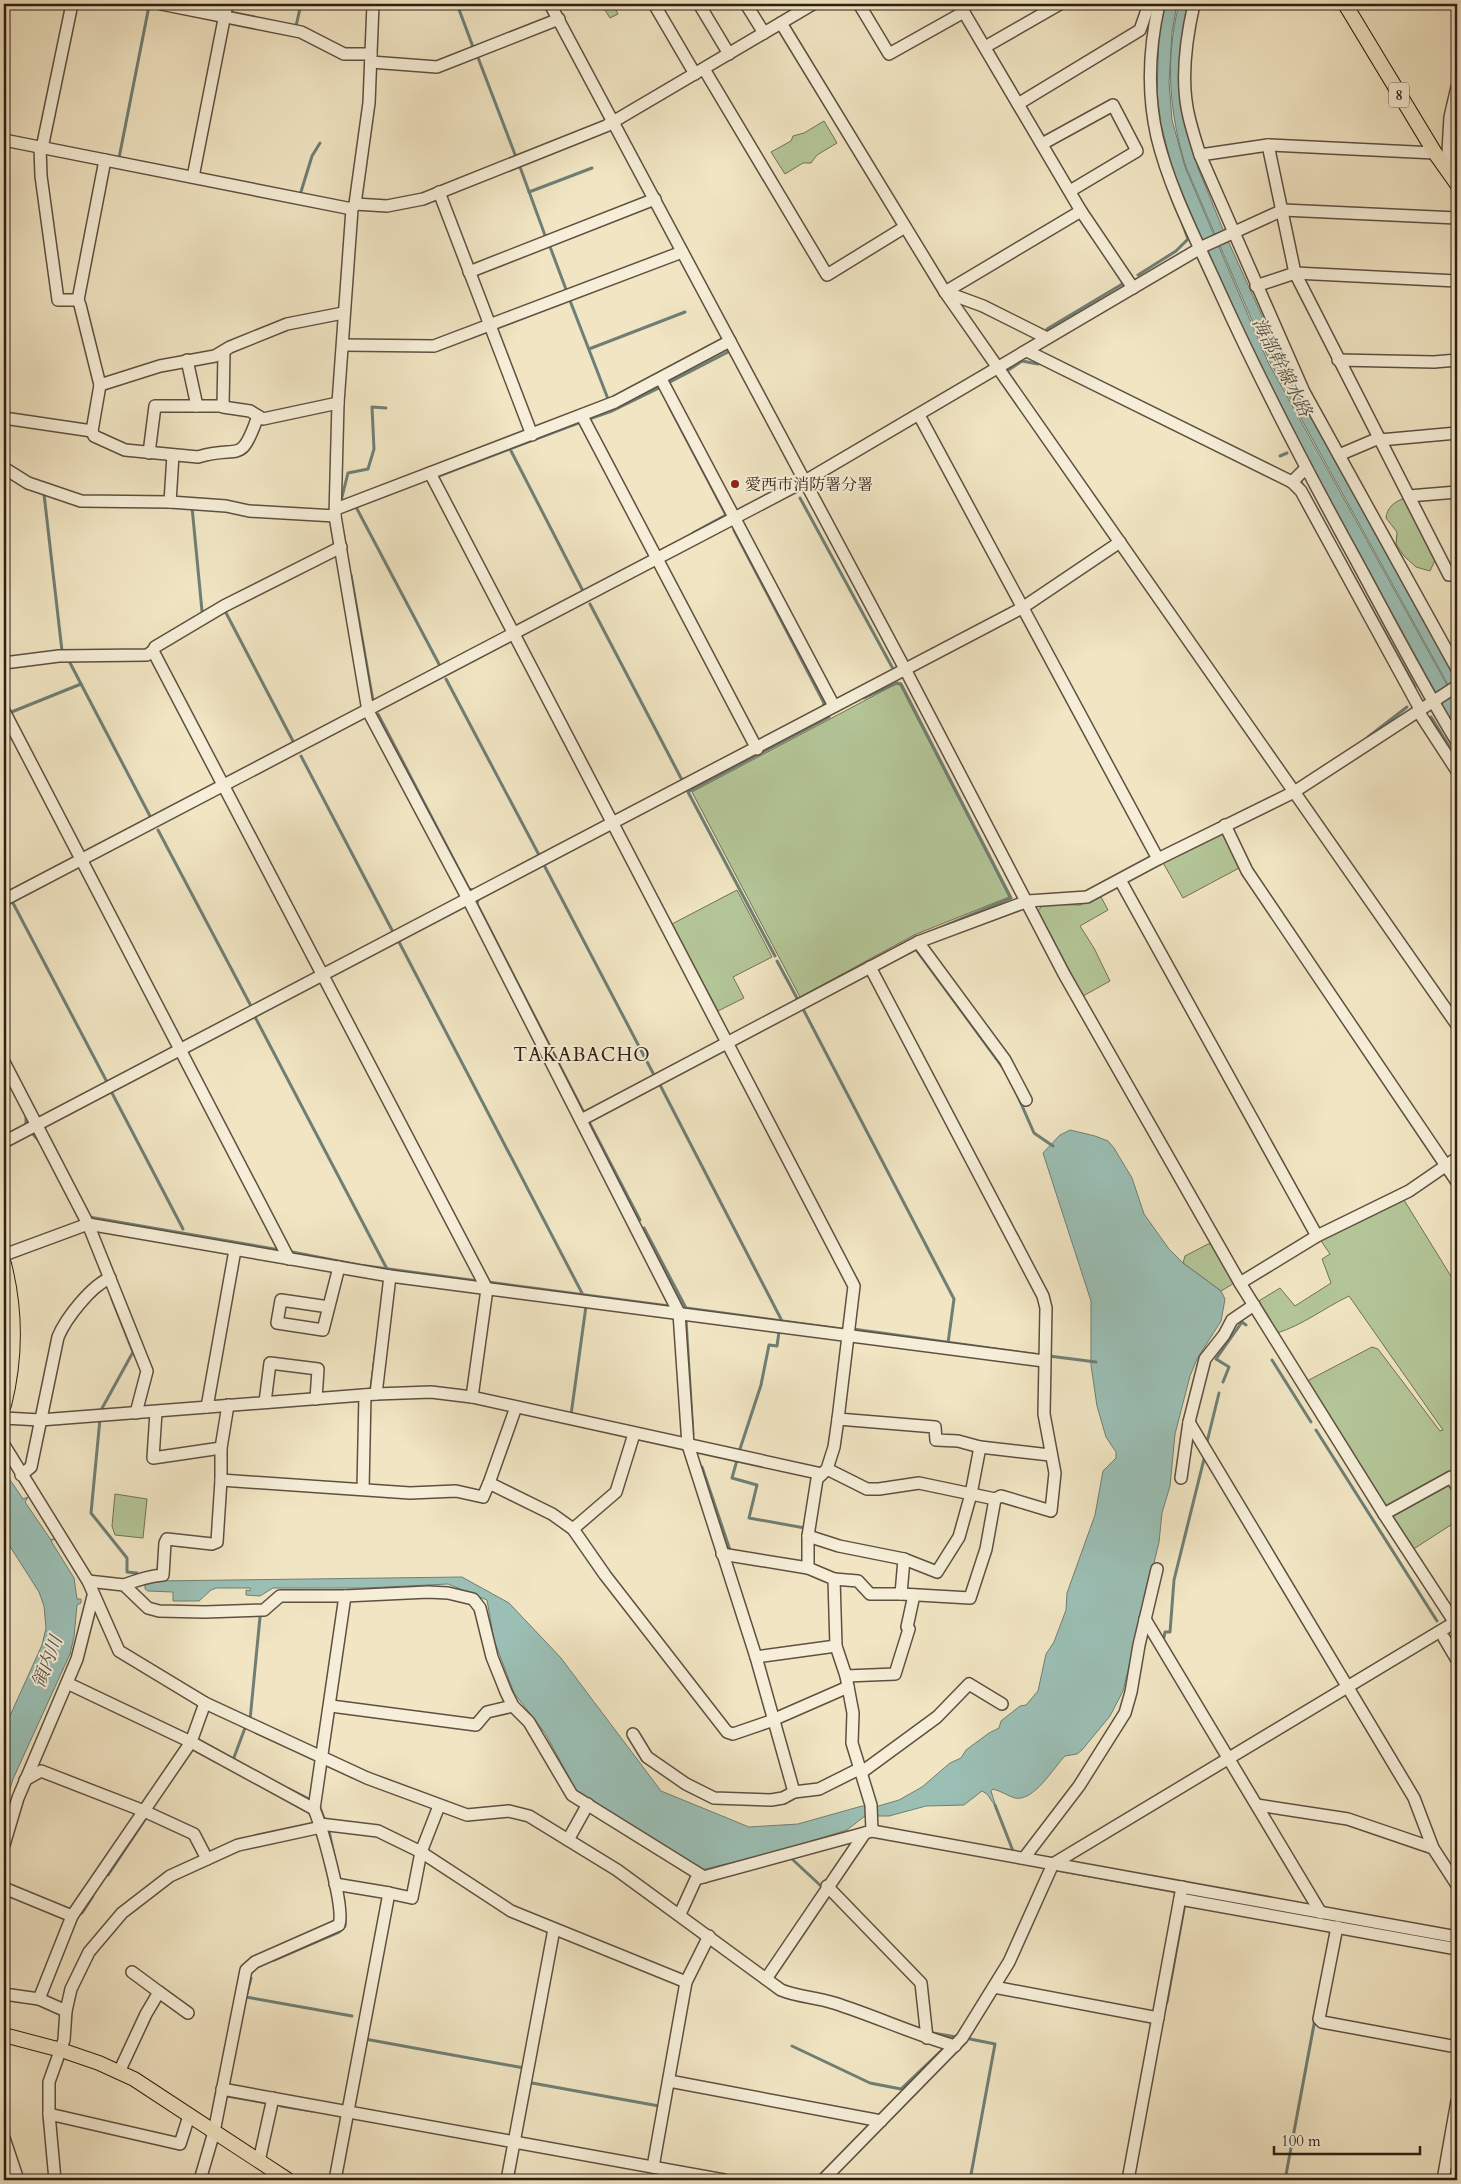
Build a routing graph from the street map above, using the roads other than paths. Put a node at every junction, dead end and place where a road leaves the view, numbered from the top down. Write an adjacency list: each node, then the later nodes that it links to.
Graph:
1 (72, 4): 31 (street)
2 (161, 4): 16 (street)
3 (227, 4): 16 (street)
4 (373, 4): 22 (street)
5 (550, 4): 17 (street)
6 (654, 4): 23 (street)
7 (699, 4): 21 (street)
8 (746, 4): 19 (street)
9 (813, 4): 18 (street)
10 (859, 4): 15 (street)
11 (1060, 4): 20 (street)
12 (1194, 4): 33 (street)
13 (1345, 4): 32 (main road, 8)
14 (1153, 5): 25 (street); 47 (street)
15 (962, 8): 20 (street)
16 (225, 16): 22 (street); 36 (street)
17 (558, 19): 22 (street); 26 (street)
18 (781, 23): 19 (street); 45 (street)
19 (764, 33): 21 (street)
20 (985, 47): 25 (street)
21 (729, 54): 23 (street)
22 (371, 58): 41 (street)
23 (700, 72): 26 (street); 45 (street)
24 (1457, 87): 28 (street)
25 (1018, 104): 29 (street)
26 (613, 122): 39 (street); 40 (street)
27 (4, 140): 31 (street)
28 (1453, 142): 35 (street)
29 (1042, 144): 38 (street); 38 (street)
30 (1268, 145): 32 (street); 33 (street); 42 (street)
31 (41, 147): 34 (street); 55 (street)
32 (1435, 153): 35 (main road, 8)
33 (1200, 155): 46 (street)
34 (105, 160): 36 (street); 55 (street)
35 (1447, 169): 37 (main road, 8)
36 (193, 177): 41 (street)
37 (1457, 184)
38 (1070, 191): 43 (street)
39 (439, 192): 41 (street); 49 (street)
40 (655, 200): 48 (street); 49 (street)
41 (354, 206): 56 (street)
42 (1283, 210): 44 (street); 46 (street); 50 (street)
43 (1082, 211): 53 (street); 54 (street)
44 (1457, 218)
45 (905, 227): 54 (street)
46 (1230, 233): 47 (street); 52 (street)
47 (1202, 247): 53 (street); 84 (street)
48 (682, 252): 57 (street); 59 (street)
49 (470, 272): 57 (street)
50 (1295, 273): 51 (street); 52 (street); 64 (street)
51 (1457, 281)
52 (1256, 286): 82 (street)
53 (1133, 288): 58 (street)
54 (946, 292): 58 (street); 66 (street)
55 (78, 300): 68 (street)
56 (344, 313): 60 (street); 62 (street)
57 (490, 325): 60 (street); 78 (street)
58 (1047, 338): 61 (street)
59 (730, 341): 67 (street); 86 (street)
60 (343, 345): 69 (street)
61 (1027, 351): 66 (street); 87 (street)
62 (224, 353): 63 (street); 71 (street)
63 (187, 360): 68 (street); 70 (street)
64 (1338, 360): 65 (street); 79 (street)
65 (1457, 360)
66 (998, 368): 72 (street); 93 (street)
67 (661, 379): 74 (street); 92 (street)
68 (100, 385): 76 (street)
69 (338, 403): 73 (street); 91 (street)
70 (197, 406): 71 (street); 80 (street)
71 (223, 406): 73 (street)
72 (919, 415): 86 (street); 97 (street)
73 (258, 416): 81 (street)
74 (582, 416): 78 (street); 95 (street)
75 (4, 418): 76 (street)
76 (92, 431): 80 (street)
77 (1457, 433): 79 (street)
78 (532, 435): 85 (street)
79 (1380, 439): 82 (street); 89 (street)
80 (149, 453): 81 (street)
81 (173, 455): 90 (street)
82 (1339, 455): 101 (street)
83 (4, 468): 90 (street)
84 (1306, 468): 87 (street); 104 (street)
85 (430, 473): 91 (street); 98 (street)
86 (805, 481): 92 (street); 102 (street)
87 (1292, 482): 106 (street)
88 (1457, 492): 89 (street)
89 (1409, 496): 96 (street)
90 (170, 502): 91 (street)
91 (336, 513): 94 (street)
92 (735, 519): 95 (street); 105 (street)
93 (1120, 542): 97 (street); 113 (street)
94 (341, 547): 99 (street); 107 (street)
95 (657, 560): 98 (street); 110 (street)
96 (1457, 574)
97 (1022, 608): 102 (street); 116 (street)
98 (514, 634): 107 (street); 114 (street)
99 (153, 651): 100 (street); 112 (street)
100 (4, 663)
101 (1457, 668)
102 (905, 669): 105 (street); 121 (street)
103 (1457, 686): 104 (street)
104 (1434, 700): 106 (street); 109 (street)
105 (834, 706): 110 (street)
106 (1419, 710): 111 (street); 113 (street)
107 (368, 711): 112 (street); 119 (street)
108 (5, 717): 117 (street)
109 (1457, 742)
110 (757, 749): 114 (street)
111 (1457, 771)
112 (223, 786): 117 (street); 124 (street)
113 (1294, 792): 115 (street); 125 (street)
114 (612, 824): 119 (street); 126 (street)
115 (1225, 825): 116 (street); 134 (street)
116 (1158, 859): 118 (street)
117 (80, 861): 120 (street); 127 (street)
118 (1120, 880): 121 (street); 137 (street)
119 (468, 899): 124 (street); 130 (street)
120 (4, 900)
121 (1028, 901): 122 (street); 145 (street)
122 (918, 942): 123 (street); 129 (street)
123 (870, 967): 126 (street); 151 (street)
124 (322, 975): 127 (street); 146 (street)
125 (1457, 1026)
126 (727, 1042): 130 (street); 150 (street)
127 (179, 1049): 131 (street); 140 (street)
128 (4, 1062): 131 (street)
129 (1026, 1100)
130 (581, 1120): 149 (street)
131 (37, 1125): 132 (street); 136 (street)
132 (4, 1142)
133 (1457, 1158): 134 (street)
134 (1446, 1166): 135 (street); 137 (street)
135 (1457, 1182)
136 (88, 1224): 138 (street); 139 (street); 144 (street)
137 (1317, 1236): 145 (street)
138 (235, 1250): 140 (street); 158 (street)
139 (4, 1255)
140 (289, 1259): 142 (street)
141 (4, 1264): 156 (main road)
142 (339, 1268): 143 (street); 148 (street)
143 (390, 1276): 146 (street); 152 (street)
144 (110, 1278): 161 (street); 164 (street)
145 (1240, 1283): 147 (street)
146 (487, 1289): 149 (street); 153 (street)
147 (1254, 1305): 165 (street); 181 (street)
148 (329, 1307): 148 (street)
149 (679, 1313): 150 (street); 168 (street)
150 (848, 1335): 151 (street); 163 (street)
151 (1044, 1362): 171 (street)
152 (370, 1394): 153 (street); 154 (street); 178 (street)
153 (472, 1397): 159 (street)
154 (316, 1398): 155 (street); 155 (street)
155 (265, 1402): 157 (street)
156 (4, 1405)
157 (228, 1405): 158 (street); 170 (street)
158 (208, 1407): 160 (street)
159 (516, 1407): 166 (street); 176 (street)
160 (156, 1412): 161 (street); 170 (street)
161 (136, 1413): 164 (street)
162 (4, 1418): 164 (street)
163 (838, 1419): 169 (street); 172 (street)
164 (40, 1420): 173 (street)
165 (1189, 1422): 174 (street); 203 (street)
166 (634, 1434): 168 (street); 182 (street)
167 (4, 1445): 173 (street)
168 (688, 1445): 172 (street); 184 (street)
169 (980, 1447): 171 (street); 179 (street)
170 (221, 1448): 175 (street)
171 (1050, 1455): 180 (street)
172 (824, 1471): 179 (street); 183 (street)
173 (21, 1475): 189 (street)
174 (1181, 1478)
175 (221, 1480): 178 (street); 190 (street)
176 (489, 1483): 178 (street); 182 (street)
177 (1457, 1487): 181 (street)
178 (364, 1489)
179 (971, 1494): 180 (street); 185 (street)
180 (995, 1499): 192 (street)
181 (1384, 1514): 196 (street)
182 (573, 1529): 208 (street)
183 (808, 1536): 185 (street); 186 (street)
184 (722, 1554): 186 (street); 199 (street)
185 (904, 1559): 191 (street)
186 (808, 1568): 188 (street)
187 (1157, 1568): 195 (street)
188 (834, 1579): 191 (street); 198 (street)
189 (88, 1581): 190 (street); 193 (street)
190 (124, 1585): 194 (street)
191 (901, 1594): 192 (street)
192 (914, 1594): 201 (street)
193 (93, 1596): 202 (street); 204 (street)
194 (345, 1596): 206 (street); 207 (street)
195 (1145, 1619): 211 (street); 227 (street)
196 (1456, 1623): 203 (street)
197 (1444, 1638): 200 (street)
198 (836, 1646): 199 (street); 201 (street)
199 (756, 1657): 208 (street)
200 (1457, 1660)
201 (847, 1682): 208 (street); 213 (street)
202 (67, 1683): 210 (street); 214 (street)
203 (1347, 1686): 211 (street); 225 (street)
204 (205, 1703): 210 (street); 212 (street)
205 (1002, 1704): 213 (street)
206 (331, 1706): 207 (street); 212 (street)
207 (513, 1706): 216 (street)
208 (774, 1718): 215 (street)
209 (633, 1734): 215 (street)
210 (191, 1742): 219 (street); 220 (street)
211 (1228, 1757): 217 (street); 229 (street)
212 (323, 1759): 218 (street); 219 (street)
213 (862, 1770): 215 (street); 222 (street)
214 (25, 1780): 220 (street); 224 (street)
215 (794, 1792)
216 (588, 1804): 223 (street); 230 (street)
217 (1257, 1805): 225 (street); 237 (street)
218 (439, 1806): 223 (street); 226 (street)
219 (314, 1809): 221 (street)
220 (144, 1811): 228 (street); 239 (street)
221 (321, 1826): 226 (street); 228 (street); 231 (street)
222 (869, 1828): 227 (street); 230 (street); 233 (street)
223 (568, 1840): 238 (street)
224 (4, 1845)
225 (1433, 1848): 232 (street)
226 (421, 1852): 235 (street); 241 (street)
227 (1024, 1858): 229 (street)
228 (207, 1859): 252 (street)
229 (1053, 1864): 236 (street); 248 (street)
230 (704, 1876): 238 (street)
231 (335, 1884): 235 (street); 262 (street)
232 (1457, 1885)
233 (828, 1886): 246 (street); 256 (street)
234 (4, 1888): 239 (street)
235 (389, 1893): 265 (street)
236 (1181, 1893): 237 (street); 240 (street); 254 (street)
237 (1322, 1913): 243 (street)
238 (680, 1914): 242 (street)
239 (72, 1916): 251 (street)
240 (1337, 1927): 244 (street); 258 (street)
241 (554, 1928): 247 (street); 272 (street)
242 (709, 1936): 246 (street); 247 (street)
243 (1457, 1937)
244 (1457, 1949)
245 (132, 1972): 249 (street)
246 (766, 1979): 256 (street)
247 (686, 1982): 261 (street)
248 (994, 1987): 254 (street); 257 (street)
249 (159, 1992): 253 (street); 260 (street)
250 (4, 1994): 251 (street)
251 (39, 1999): 252 (street)
252 (66, 2011): 259 (street)
253 (188, 2013)
254 (1158, 2018): 284 (street)
255 (4, 2036): 259 (main road)
256 (927, 2038): 257 (street)
257 (955, 2046): 268 (street)
258 (1457, 2047)
259 (62, 2050): 260 (main road); 266 (street)
260 (119, 2072): 267 (main road)
261 (669, 2081): 268 (street); 274 (street)
262 (222, 2089): 263 (street); 269 (street)
263 (273, 2098): 265 (street); 273 (street)
264 (1457, 2101): 270 (street)
265 (348, 2112): 272 (street); 279 (street)
266 (49, 2114): 267 (street); 276 (street)
267 (189, 2116): 269 (main road)
268 (881, 2121): 283 (street)
269 (214, 2132): 273 (main road); 277 (street)
270 (1454, 2132): 285 (street)
271 (4, 2138): 275 (street)
272 (514, 2142): 274 (street); 280 (street)
273 (259, 2161): 278 (main road)
274 (655, 2168): 281 (street); 282 (street)
275 (18, 2180)
276 (55, 2180)
277 (200, 2180)
278 (288, 2180)
279 (335, 2180)
280 (507, 2180)
281 (656, 2180)
282 (724, 2180)
283 (823, 2180)
284 (1128, 2180)
285 (1443, 2180)

